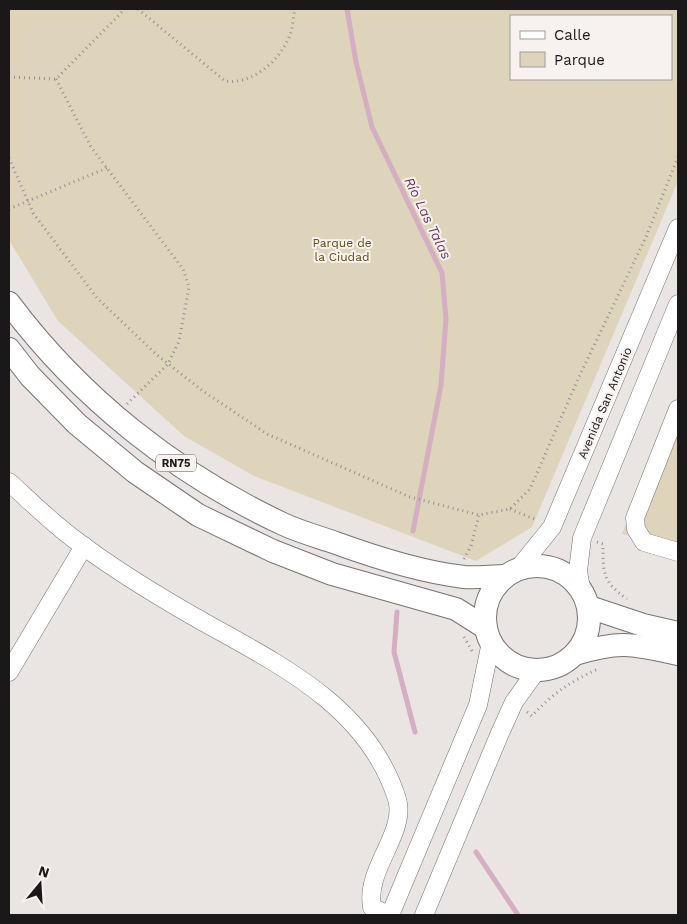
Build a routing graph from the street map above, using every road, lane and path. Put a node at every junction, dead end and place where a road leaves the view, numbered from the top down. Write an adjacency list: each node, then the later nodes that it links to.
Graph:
1 (125, 9): 5 (path)
2 (138, 9): 3 (path)
3 (295, 9)
4 (9, 77): 5 (path)
5 (56, 79): 8 (path)
6 (678, 157): 19 (path)
7 (9, 158): 9 (path)
8 (106, 168): 9 (path); 15 (path)
9 (28, 200): 10 (path); 15 (path)
10 (9, 209)
11 (678, 228): 21 (street, Avenida San Antonio)
12 (9, 303): 17 (main road, RN75)
13 (678, 304): 22 (street)
14 (9, 349): 31 (main road, RN75)
15 (168, 364): 17 (path); 20 (path)
16 (678, 409): 24 (street)
17 (116, 416): 26 (main road, RN75)
18 (9, 482): 23 (street)
19 (510, 509): 20 (path); 21 (path)
20 (479, 515): 26 (path)
21 (552, 527): 25 (street, Avenida San Antonio)
22 (582, 538): 27 (street); 28 (path)
23 (84, 546): 36 (street); 38 (street)
24 (678, 552)
25 (512, 572): 26 (main road, RN75); 27 (main road); 31 (main road)
26 (452, 575)
27 (585, 598): 28 (main road); 32 (main road)
28 (632, 612): 30 (main road)
29 (460, 632): 31 (path)
30 (678, 633)
31 (483, 641): 35 (main road); 38 (street)
32 (575, 654): 33 (main road); 35 (main road)
33 (678, 654)
34 (605, 665): 37 (path)
35 (537, 670): 37 (street)
36 (9, 672)
37 (514, 702): 39 (street)
38 (389, 915)
39 (424, 915)

